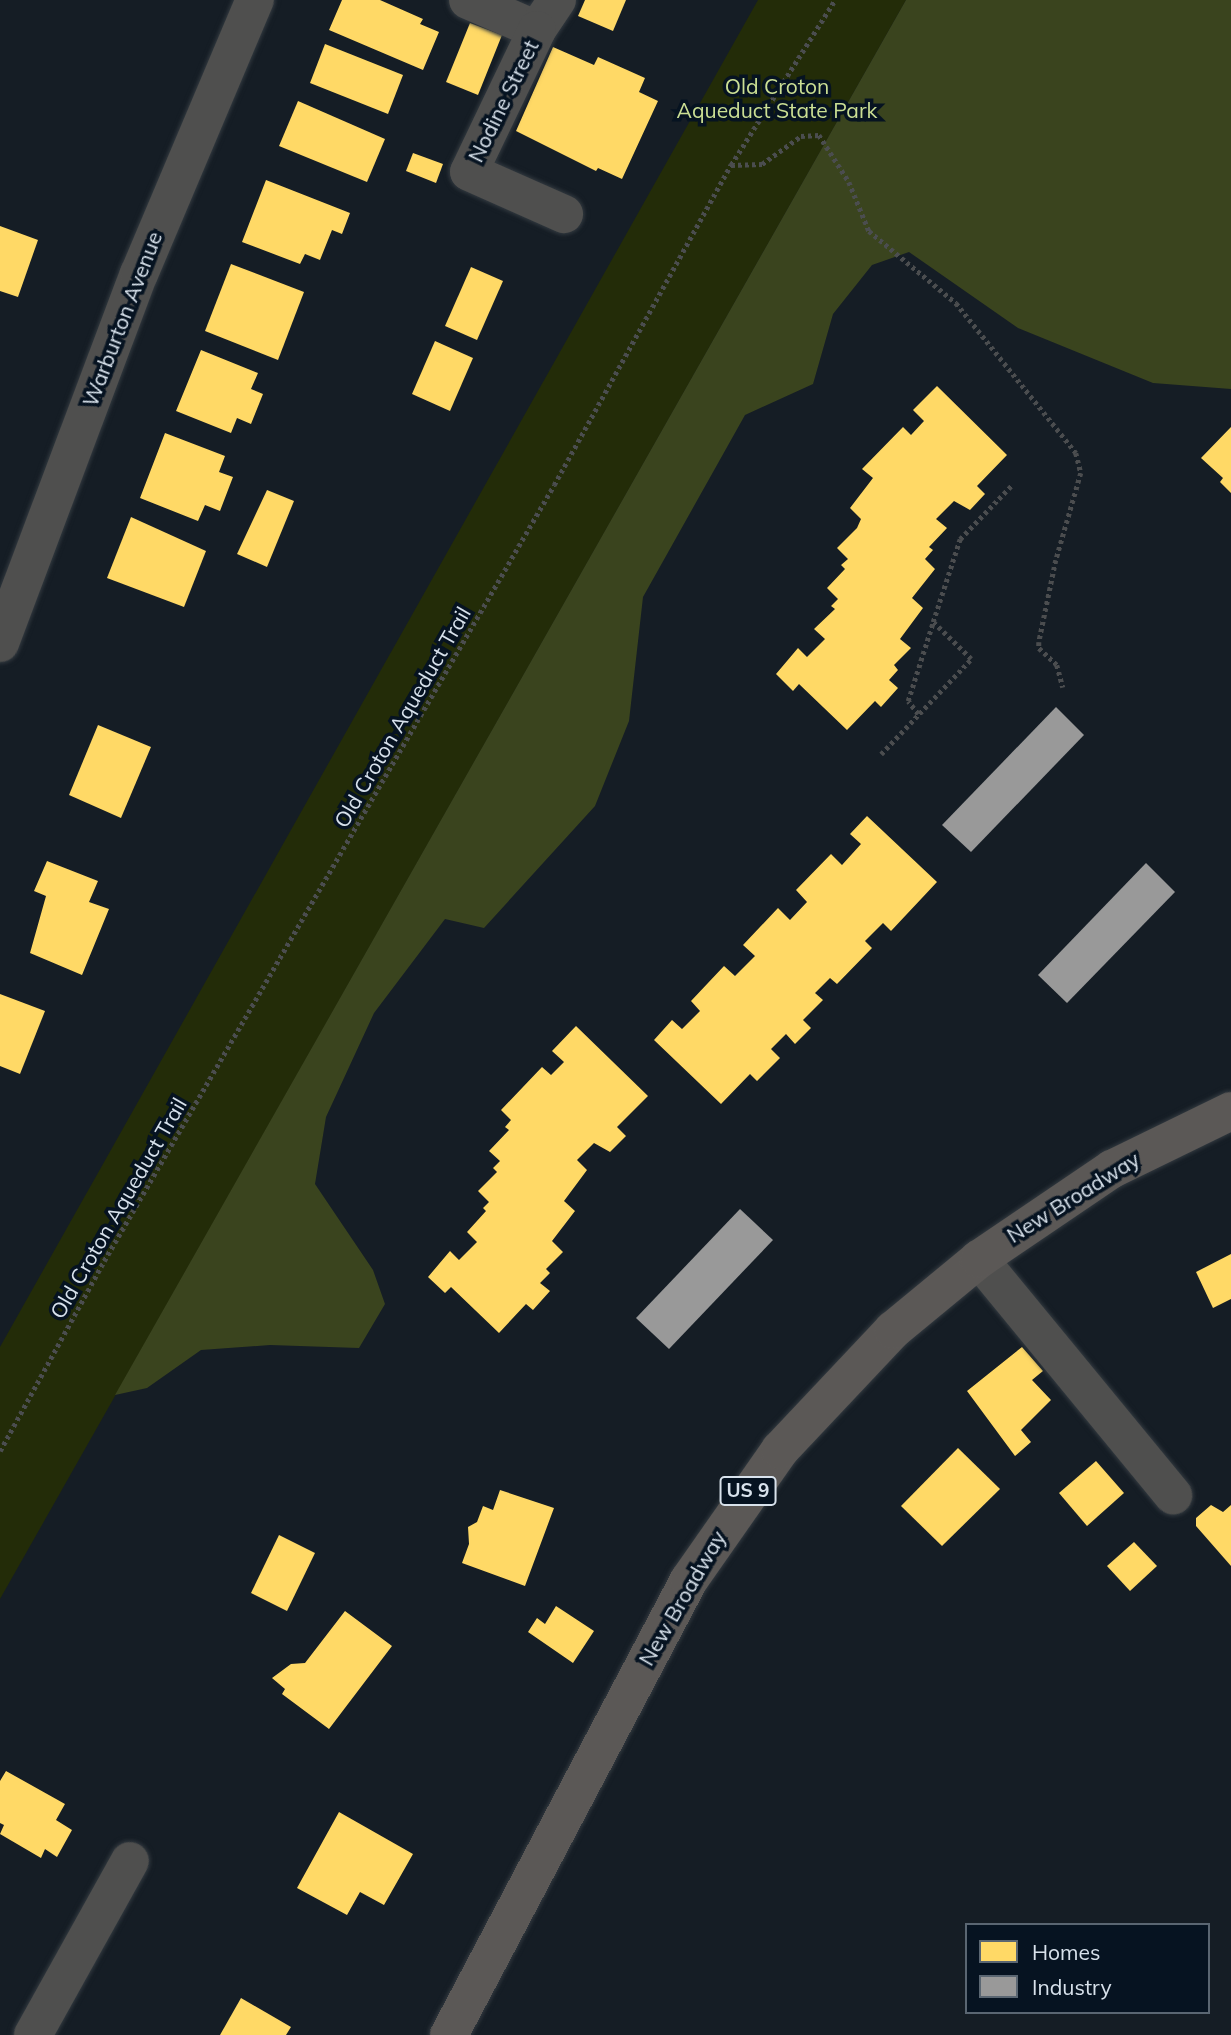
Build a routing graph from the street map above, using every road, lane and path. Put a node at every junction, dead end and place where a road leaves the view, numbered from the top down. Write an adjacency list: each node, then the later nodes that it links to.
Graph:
1 (255, 0): 9 (street, Warburton Avenue)
2 (468, 0): 4 (street, Nodine Street)
3 (835, 0): 5 (path, Old Croton Aqueduct Trail)
4 (547, 15): 6 (street, Nodine Street)
5 (731, 165): 10 (path); 15 (path, Old Croton Aqueduct Trail)
6 (564, 214)
7 (1012, 485): 8 (path)
8 (933, 622): 11 (path); 11 (path)
9 (0, 643)
10 (1063, 687)
11 (918, 714): 12 (path)
12 (881, 754)
13 (1231, 1111): 14 (main road, New Broadway / US 9)
14 (979, 1259): 16 (street); 19 (main road, New Broadway / US 9)
15 (0, 1451)
16 (1173, 1495)
17 (130, 1861): 18 (street)
18 (33, 2035)
19 (449, 2035)

